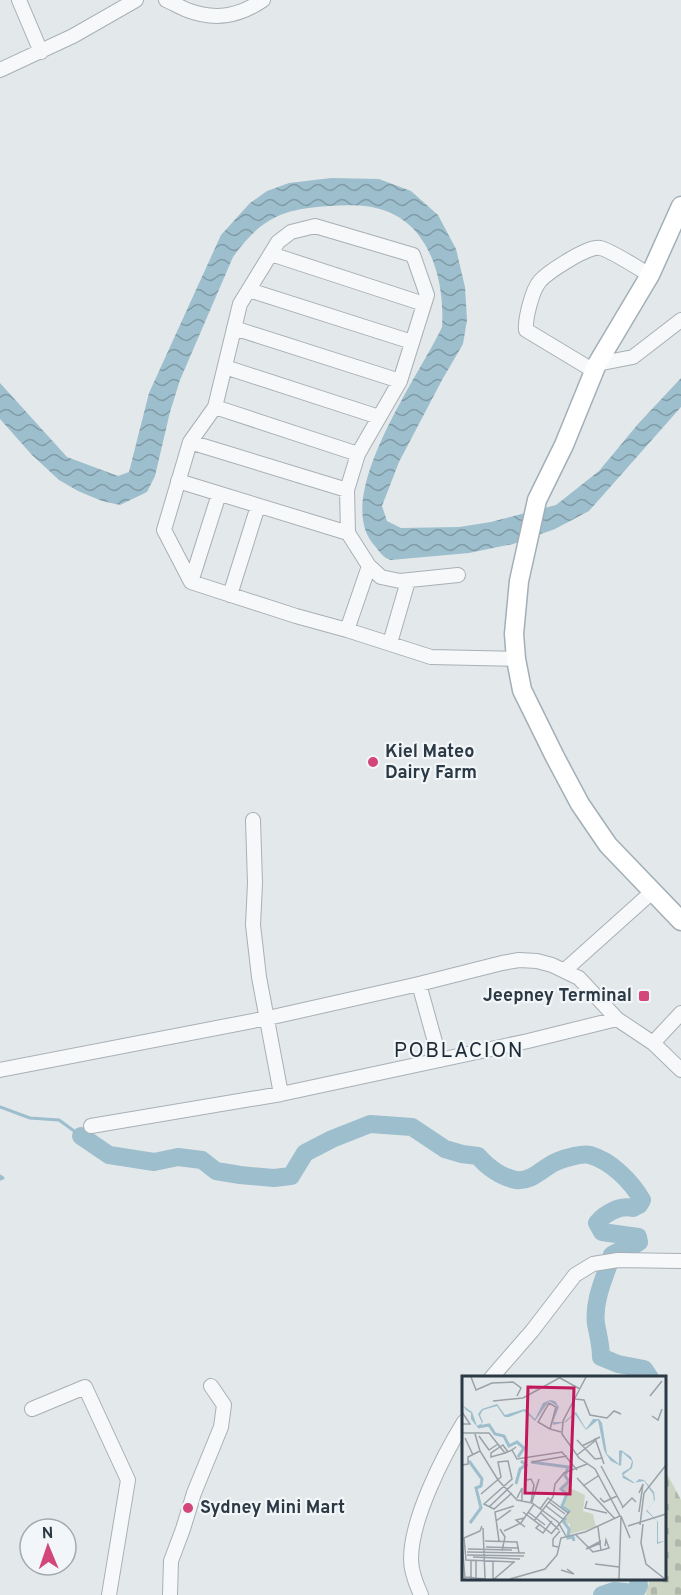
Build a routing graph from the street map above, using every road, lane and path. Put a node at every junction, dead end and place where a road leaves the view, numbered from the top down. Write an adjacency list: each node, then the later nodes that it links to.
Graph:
1 (19, 0): 5 (street)
2 (136, 0): 5 (street)
3 (166, 0): 4 (street)
4 (263, 0)
5 (41, 52): 6 (street)
6 (0, 70)
7 (681, 206): 9 (main road)
8 (271, 254): 10 (street); 11 (street); 11 (street)
9 (650, 275): 16 (main road); 16 (street)
10 (249, 290): 13 (street); 14 (street)
11 (424, 304): 14 (street)
12 (681, 320): 16 (street)
13 (234, 328): 15 (street); 17 (street)
14 (412, 342): 17 (street)
15 (225, 368): 18 (street); 19 (street)
16 (596, 368): 34 (main road)
17 (400, 381): 19 (street)
18 (215, 407): 20 (street); 21 (street)
19 (379, 417): 21 (street)
20 (190, 441): 22 (street); 23 (street)
21 (358, 454): 23 (street)
22 (178, 481): 24 (street); 30 (street)
23 (347, 490): 26 (street)
24 (219, 494): 25 (street); 30 (street)
25 (258, 506): 26 (street); 31 (street)
26 (348, 533): 27 (street)
27 (369, 566): 29 (street); 32 (street)
28 (458, 575): 29 (street)
29 (408, 581): 33 (street)
30 (191, 582): 31 (street)
31 (230, 595): 32 (street)
32 (347, 630): 33 (street)
33 (390, 643): 34 (street)
34 (516, 659): 36 (main road)
35 (254, 820): 41 (street)
36 (652, 892): 37 (main road); 38 (street)
37 (681, 921)
38 (565, 970): 39 (street); 42 (street)
39 (419, 984): 41 (street); 44 (street)
40 (681, 1013): 43 (street)
41 (268, 1018): 45 (street); 47 (street)
42 (617, 1019): 43 (street); 44 (street)
43 (653, 1043): 46 (street)
44 (440, 1060): 47 (street)
45 (0, 1070)
46 (681, 1070)
47 (281, 1094): 48 (street)
48 (91, 1126)
49 (681, 1261): 50 (street)
50 (492, 1376)
51 (211, 1386): 55 (street)
52 (32, 1409): 54 (street)
53 (462, 1425): 56 (street)
54 (109, 1595)
55 (170, 1595)
56 (421, 1595)

